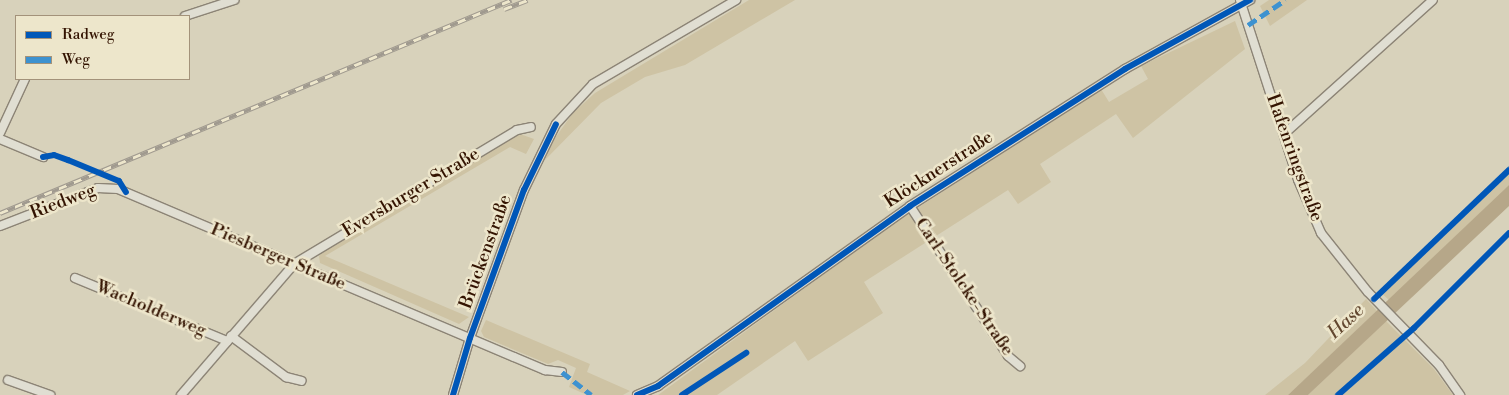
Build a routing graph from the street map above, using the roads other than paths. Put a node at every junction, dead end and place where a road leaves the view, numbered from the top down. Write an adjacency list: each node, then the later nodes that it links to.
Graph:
1 (234, 0): 6 (street)
2 (736, 0): 18 (street, Brückenstraße)
3 (1250, 0): 5 (street, Klöcknerstraße)
4 (1434, 0): 10 (street)
5 (1241, 2): 10 (street, Hafenringstraße); 14 (street, Klöcknerstraße)
6 (188, 15)
7 (25, 80): 9 (street)
8 (531, 127): 16 (street, Eversburger Straße)
9 (0, 133)
10 (1284, 134): 30 (street, Hafenringstraße)
11 (0, 139): 12 (street)
12 (43, 157)
13 (126, 192): 15 (street, Riedweg); 16 (street, Piesberger Straße)
14 (910, 206): 20 (street, Carl-Stolcke-Straße); 24 (street, Klöcknerstraße)
15 (0, 226)
16 (294, 264): 18 (street, Piesberger Straße); 19 (street, Eversburger Straße)
17 (75, 278): 19 (street, Wacholderweg)
18 (470, 338): 21 (street, Piesberger Straße); 27 (street, Brückenstraße)
19 (229, 339): 23 (street, Wacholderweg); 26 (street, Eversburger Straße)
20 (1020, 366)
21 (562, 372)
22 (8, 380): 25 (street)
23 (302, 381)
24 (658, 386): 28 (street, Klöcknerstraße); 29 (street, Klöcknerstraße)
25 (50, 395)
26 (181, 395)
27 (453, 395)
28 (637, 395)
29 (651, 395)
30 (1460, 395)

